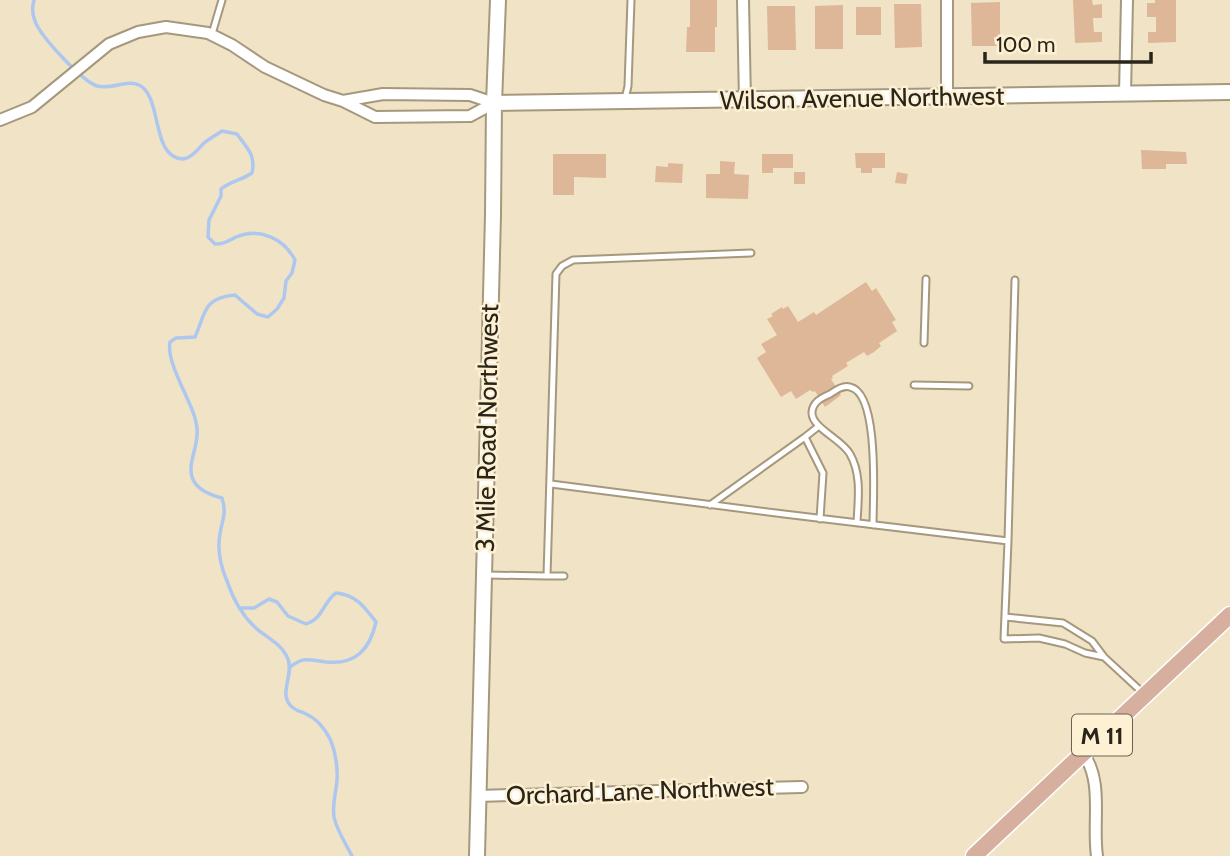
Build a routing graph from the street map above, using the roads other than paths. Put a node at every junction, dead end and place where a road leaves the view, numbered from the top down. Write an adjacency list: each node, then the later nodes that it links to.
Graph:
1 (222, 0): 7 (lane)
2 (498, 0): 14 (main road, 3 Mile Road Northwest)
3 (631, 0): 13 (lane)
4 (743, 0): 11 (street)
5 (947, 0): 10 (street)
6 (1127, 0): 9 (street)
7 (212, 35): 12 (street); 15 (street)
8 (1230, 92): 9 (main road, Wilson Avenue Northwest)
9 (1125, 94): 10 (main road, Wilson Avenue Northwest)
10 (947, 97): 11 (main road, Wilson Avenue Northwest)
11 (745, 100): 13 (main road, Wilson Avenue Northwest)
12 (343, 101): 14 (street); 14 (street)
13 (624, 102): 14 (main road, Wilson Avenue Northwest)
14 (494, 103): 30 (main road, 3 Mile Road Northwest)
15 (0, 120)
16 (751, 253): 24 (lane)
17 (926, 279): 19 (lane)
18 (1016, 280): 29 (lane)
19 (923, 343)
20 (915, 385): 21 (lane)
21 (969, 386)
22 (819, 426): 23 (lane); 27 (lane); 28 (lane)
23 (804, 437): 25 (lane); 26 (lane)
24 (551, 484): 25 (lane); 31 (lane)
25 (710, 505): 26 (lane)
26 (820, 519): 27 (lane)
27 (857, 523): 28 (lane)
28 (873, 525): 29 (lane)
29 (1008, 541): 34 (lane)
30 (484, 575): 31 (lane); 39 (main road, 3 Mile Road Northwest)
31 (547, 576): 32 (lane)
32 (564, 576)
33 (1230, 615): 36 (main road, M 11)
34 (1005, 617): 35 (lane); 35 (lane)
35 (1104, 657): 36 (lane)
36 (1145, 695): 37 (main road, M 11)
37 (1083, 753): 40 (street); 42 (main road, M 11)
38 (802, 787): 39 (street, Orchard Lane Northwest)
39 (478, 796): 41 (main road, 3 Mile Road Northwest)
40 (1096, 850)
41 (477, 856)
42 (974, 856)

